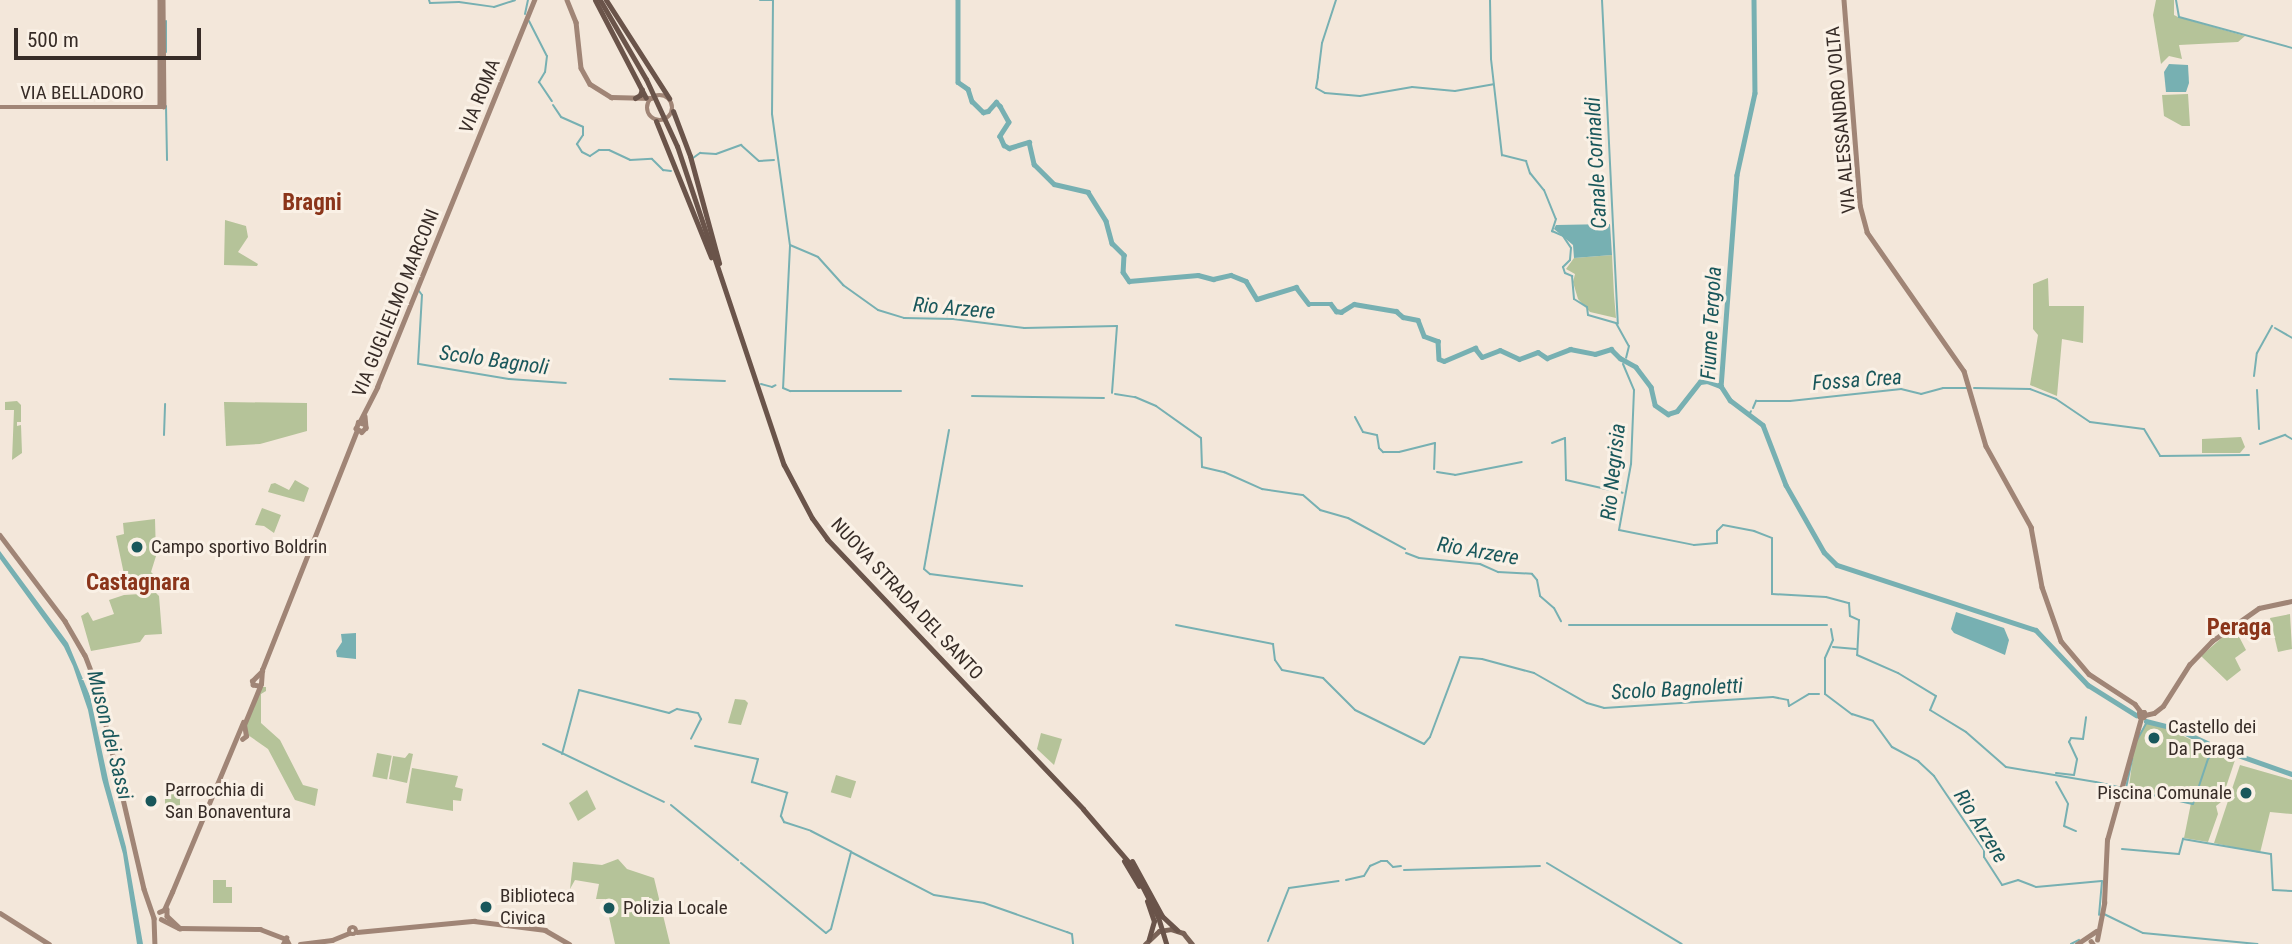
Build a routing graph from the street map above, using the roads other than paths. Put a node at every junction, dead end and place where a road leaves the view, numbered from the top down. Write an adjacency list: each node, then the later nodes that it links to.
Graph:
1 (161, 0): 11 (main road, VIA BELLADORO)
2 (534, 0): 15 (main road, VIA ROMA)
3 (567, 0): 9 (main road)
4 (598, 0): 7 (highway); 16 (highway, NUOVA STRADA DEL SANTO, bridge)
5 (606, 0): 8 (highway)
6 (1844, 0): 22 (main road, VIA ALESSANDRO VOLTA)
7 (642, 89): 9 (highway); 10 (highway)
8 (669, 98): 10 (main road); 12 (main road)
9 (635, 99): 10 (main road); 13 (main road)
10 (648, 100): 13 (main road)
11 (0, 107)
12 (674, 111): 14 (main road); 16 (highway)
13 (648, 112): 14 (main road)
14 (656, 121): 16 (highway)
15 (453, 202): 17 (main road, VIA GUGLIELMO MARCONI)
16 (721, 277): 24 (highway, NUOVA STRADA DEL SANTO)
17 (363, 422): 18 (main road); 18 (main road)
18 (359, 431): 21 (main road)
19 (0, 536): 28 (main road)
20 (2292, 601): 22 (main road)
21 (257, 682): 23 (main road); 23 (main road)
22 (2143, 715): 35 (main road)
23 (240, 736): 25 (main road)
24 (1066, 792): 31 (highway); 34 (highway); 40 (highway, NUOVA STRADA DEL SANTO, bridge)
25 (172, 892): 26 (main road); 28 (main road)
26 (167, 909): 28 (main road); 29 (main road)
27 (0, 914): 36 (main road)
28 (158, 916): 29 (main road); 30 (main road); 37 (main road)
29 (174, 922): 30 (main road)
30 (181, 928): 33 (main road)
31 (1177, 930): 32 (main road); 34 (main road)
32 (1187, 937): 41 (main road); 42 (main road)
33 (286, 941): 38 (main road)
34 (1147, 941)
35 (2091, 941): 43 (main road)
36 (48, 944)
37 (155, 944)
38 (302, 944): 39 (main road)
39 (569, 944)
40 (1166, 944)
41 (1192, 944)
42 (1199, 944)
43 (2077, 944)

